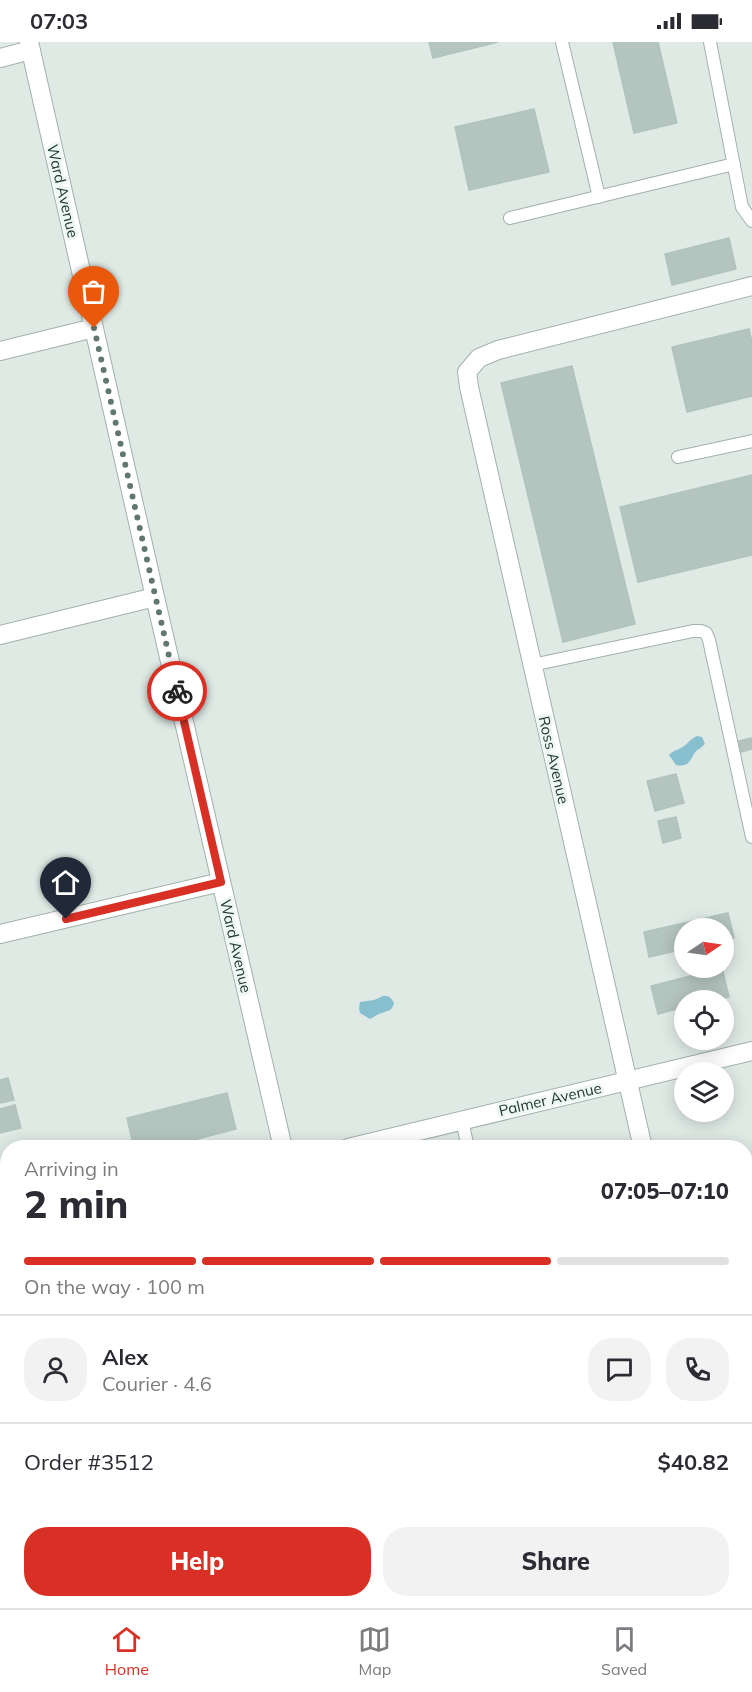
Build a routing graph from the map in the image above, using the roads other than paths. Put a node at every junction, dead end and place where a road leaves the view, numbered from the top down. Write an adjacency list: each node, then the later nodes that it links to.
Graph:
1 (562, 42): 6 (lane)
2 (710, 42): 5 (lane)
3 (30, 46): 4 (street); 10 (street, Ward Avenue)
4 (0, 58)
5 (734, 164): 6 (lane); 8 (lane)
6 (599, 197): 7 (lane)
7 (510, 219)
8 (752, 221)
9 (752, 286): 16 (street, Ross Avenue)
10 (94, 328): 11 (street); 14 (street, Ward Avenue)
11 (0, 351)
12 (752, 441): 13 (lane)
13 (678, 457)
14 (155, 597): 15 (street); 18 (street, Ward Avenue)
15 (0, 635)
16 (532, 664): 17 (lane); 21 (street, Ross Avenue)
17 (752, 837)
18 (221, 882): 19 (street); 23 (street, Ward Avenue)
19 (0, 934)
20 (752, 1051): 21 (street, Palmer Avenue)
21 (628, 1081): 22 (street, Palmer Avenue); 26 (street, Ross Avenue)
22 (462, 1120): 24 (street, Palmer Avenue); 25 (lane)
23 (281, 1140)
24 (381, 1140)
25 (466, 1140)
26 (641, 1140)

